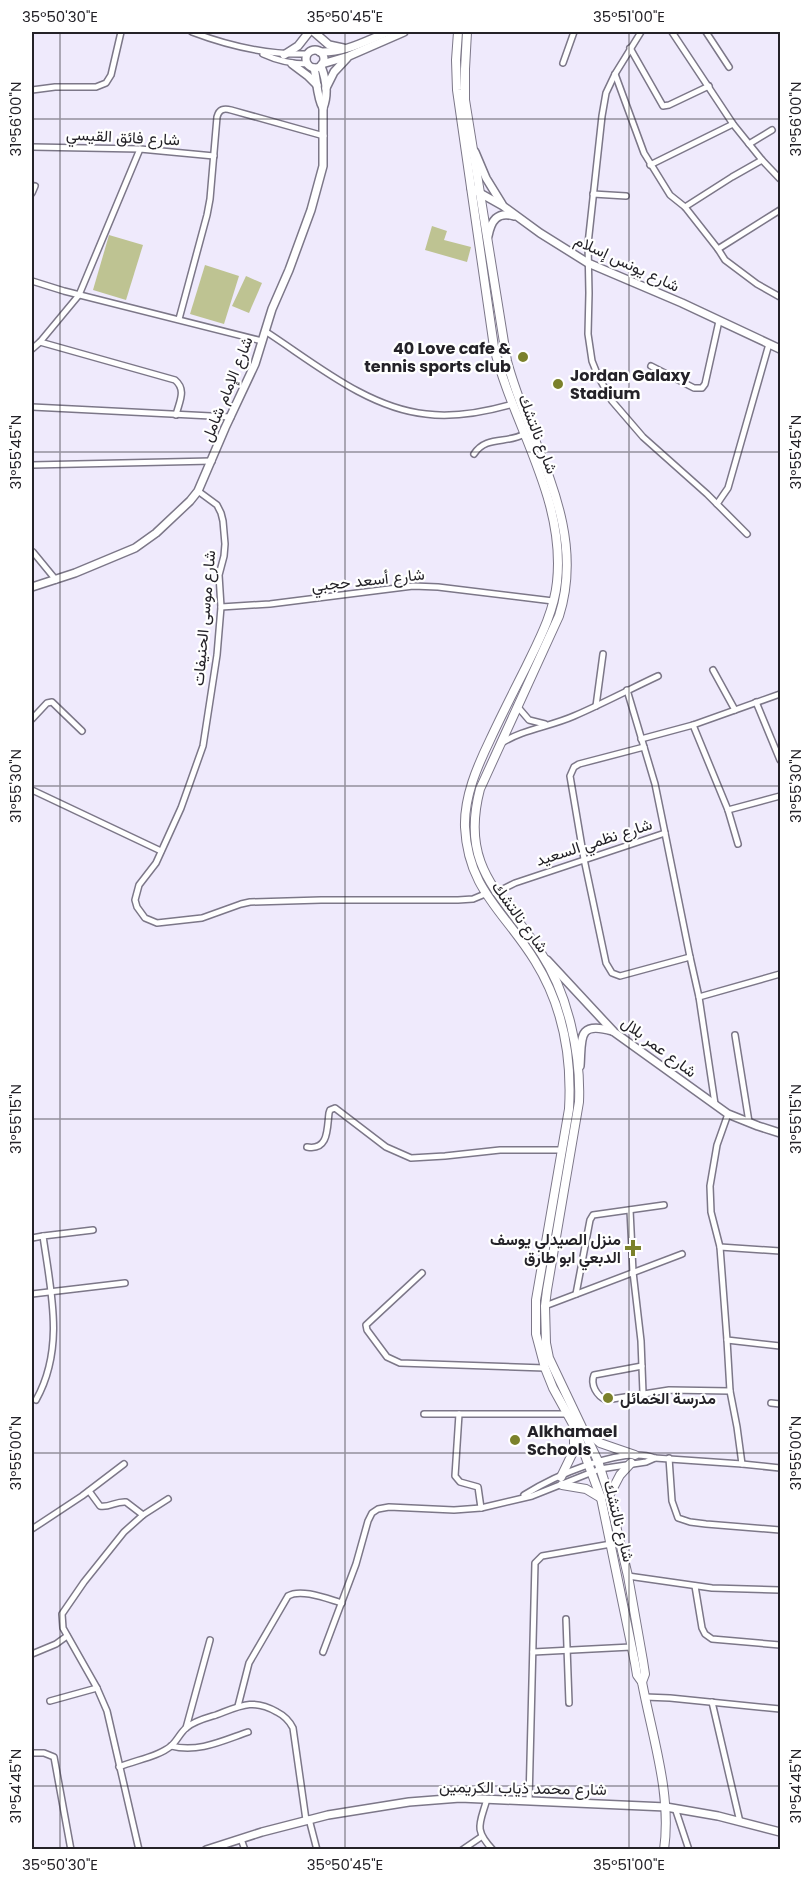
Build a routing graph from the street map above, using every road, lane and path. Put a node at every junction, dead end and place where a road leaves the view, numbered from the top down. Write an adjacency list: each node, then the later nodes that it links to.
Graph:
1 (121, 32): 26 (street)
2 (192, 32): 15 (street)
3 (309, 32): 17 (street); 18 (street)
4 (314, 32): 14 (street); 16 (street)
5 (388, 32): 16 (street)
6 (404, 32): 16 (street)
7 (467, 32): 31 (main road, شارع نالتشك)
8 (574, 32): 19 (street)
9 (640, 32): 13 (street)
10 (706, 32): 22 (street)
11 (457, 33): 39 (main road, شارع نالتشك)
12 (674, 33): 24 (street)
13 (630, 48): 23 (street); 24 (street)
14 (319, 51): 16 (street); 17 (street); 21 (street)
15 (259, 52): 18 (street); 20 (street)
16 (349, 52): 21 (street); 25 (street)
17 (308, 53): 18 (street); 21 (street)
18 (284, 55)
19 (562, 63)
20 (292, 64): 21 (street); 25 (street)
21 (316, 66): 25 (street, شارع الإمام شامل)
22 (729, 66)
23 (615, 74): 36 (street); 42 (street)
24 (708, 86): 27 (street)
25 (322, 88): 29 (street, شارع الإمام شامل)
26 (32, 90)
27 (733, 124): 30 (street); 36 (street)
28 (772, 130): 30 (street)
29 (324, 136): 34 (street); 56 (street, شارع الإمام شامل)
30 (749, 144): 35 (street)
31 (472, 146): 41 (main road, شارع نالتشك); 44 (street)
32 (32, 147): 33 (street, شارع فائق القيسي)
33 (140, 150): 34 (street, شارع فائق القيسي); 52 (street)
34 (214, 156): 54 (street)
35 (762, 160): 37 (street); 45 (street)
36 (650, 165): 45 (street)
37 (780, 179)
38 (35, 186): 40 (street)
39 (471, 188): 41 (street, شارع يونس إسلام); 63 (main road, شارع نالتشك)
40 (32, 193)
41 (481, 193): 44 (street, شارع يونس إسلام); 48 (main road, شارع نالتشك)
42 (593, 194): 43 (street); 50 (street)
43 (626, 196)
44 (503, 206): 47 (street, شارع يونس إسلام)
45 (685, 207): 49 (street)
46 (780, 210): 49 (street)
47 (519, 219): 48 (street); 50 (street, شارع يونس إسلام)
48 (488, 237): 83 (main road, شارع نالتشك)
49 (718, 249): 53 (street)
50 (588, 263): 55 (street, شارع يونس إسلام); 72 (street)
51 (32, 281): 52 (street)
52 (79, 295): 54 (street); 58 (street)
53 (780, 297)
54 (179, 319): 57 (street)
55 (719, 321): 59 (street, شارع يونس إسلام); 62 (street)
56 (265, 331): 57 (street, شارع الإمام شامل); 63 (street)
57 (262, 341): 66 (street, شارع الإمام شامل)
58 (40, 342): 60 (street); 65 (street)
59 (770, 344): 61 (street, شارع يونس إسلام); 72 (street)
60 (32, 348)
61 (780, 349)
62 (651, 366)
63 (513, 404): 67 (main road, شارع نالتشك)
64 (32, 407): 65 (street)
65 (176, 415): 66 (street)
66 (231, 417): 69 (street, شارع الإمام شامل)
67 (524, 434): 68 (street); 77 (main road, شارع نالتشك)
68 (474, 454)
69 (212, 460): 70 (street); 71 (street, شارع الإمام شامل)
70 (32, 465)
71 (198, 491): 75 (street, شارع الإمام شامل); 78 (street, شارع موسى الحنيفات)
72 (717, 504): 73 (street)
73 (747, 534)
74 (33, 552): 75 (street)
75 (56, 580): 76 (street, شارع الإمام شامل)
76 (32, 587)
77 (553, 601): 78 (street, شارع أسعد حجبي); 82 (main road, شارع نالتشك)
78 (221, 608): 103 (street, شارع موسى الحنيفات)
79 (603, 654): 88 (street)
80 (713, 670): 89 (street)
81 (658, 676): 84 (street)
82 (516, 686): 83 (main road); 106 (main road, شارع نالتشك)
83 (524, 690): 87 (main road, شارع نالتشك)
84 (627, 690): 88 (street); 94 (street, شارع نظمي السعيد)
85 (780, 694): 86 (street)
86 (756, 702): 89 (street); 97 (street)
87 (517, 706): 91 (street); 95 (main road, شارع نالتشك)
88 (596, 706): 91 (street)
89 (735, 710): 92 (street)
90 (32, 719): 93 (street)
91 (550, 725): 95 (street)
92 (693, 725): 94 (street); 100 (street)
93 (81, 731)
94 (641, 739): 96 (street, شارع نظمي السعيد)
95 (500, 744): 105 (main road, شارع نالتشك)
96 (644, 747): 101 (street, شارع نظمي السعيد); 104 (street)
97 (780, 760)
98 (32, 790): 103 (street)
99 (780, 796): 100 (street)
100 (728, 810): 102 (street)
101 (665, 833): 104 (street, شارع نظمي السعيد); 108 (street)
102 (738, 844)
103 (161, 851): 106 (street, شارع موسى الحنيفات)
104 (584, 859): 105 (street, شارع نظمي السعيد); 108 (street)
105 (495, 893): 107 (main road, شارع نالتشك)
106 (485, 894): 119 (main road, شارع نالتشك)
107 (541, 953): 111 (street, شارع عمر بلال); 113 (main road, شارع نالتشك)
108 (690, 957): 110 (street)
109 (780, 974): 110 (street)
110 (699, 997): 114 (street)
111 (614, 1032): 113 (street); 114 (street, شارع عمر بلال)
112 (735, 1035): 116 (street)
113 (579, 1076): 134 (main road, شارع نالتشك)
114 (715, 1104): 115 (street, شارع عمر بلال)
115 (728, 1114): 116 (street, شارع عمر بلال); 125 (street)
116 (749, 1122): 117 (street, شارع عمر بلال)
117 (780, 1133)
118 (307, 1147): 119 (street)
119 (561, 1150): 138 (main road, شارع نالتشك)
120 (664, 1205): 121 (street)
121 (630, 1210): 128 (street); 133 (street)
122 (93, 1230): 123 (street)
123 (43, 1236): 124 (street); 131 (street)
124 (32, 1238)
125 (720, 1247): 126 (street); 135 (street)
126 (780, 1251)
127 (682, 1254): 128 (street)
128 (633, 1272): 133 (street); 137 (street)
129 (422, 1273): 138 (street)
130 (125, 1284): 131 (street)
131 (51, 1292): 132 (street); 141 (street)
132 (32, 1294)
133 (576, 1294): 134 (street)
134 (545, 1306): 147 (main road, شارع نالتشك)
135 (727, 1340): 136 (street); 139 (street)
136 (780, 1346)
137 (642, 1366): 140 (street); 140 (street)
138 (544, 1368): 146 (main road, شارع نالتشك)
139 (730, 1391): 140 (street); 153 (street)
140 (643, 1393)
141 (36, 1400)
142 (771, 1403): 143 (street)
143 (780, 1404)
144 (424, 1414): 145 (street)
145 (459, 1414): 146 (street); 160 (street)
146 (568, 1414): 147 (main road, شارع نالتشك)
147 (578, 1427): 148 (main road); 154 (main road, شارع نالتشك); 156 (main road)
148 (634, 1455): 149 (street); 154 (street)
149 (654, 1458): 150 (street); 151 (street)
150 (669, 1458): 153 (street); 163 (street)
151 (631, 1463): 154 (street); 158 (main road)
152 (124, 1464): 157 (street)
153 (742, 1464): 155 (street)
154 (595, 1467): 156 (street); 158 (main road, شارع نالتشك)
155 (780, 1468)
156 (561, 1481): 158 (main road); 160 (street)
157 (89, 1491): 161 (street); 162 (street)
158 (605, 1497): 164 (main road, شارع نالتشك); 165 (main road, شارع نالتشك)
159 (168, 1499): 161 (street)
160 (481, 1508): 168 (street)
161 (143, 1515): 170 (street)
162 (32, 1530)
163 (780, 1530)
164 (611, 1544): 173 (main road, شارع نالتشك); 176 (street)
165 (628, 1576): 166 (street); 178 (main road, شارع نالتشك)
166 (695, 1586): 167 (street); 172 (street)
167 (780, 1590)
168 (342, 1603): 175 (street); 184 (street)
169 (566, 1619): 174 (street)
170 (68, 1636): 177 (street); 179 (street)
171 (210, 1640): 186 (street)
172 (780, 1645)
173 (631, 1647): 174 (street); 178 (main road, شارع نالتشك)
174 (567, 1651): 176 (street); 183 (street)
175 (323, 1652)
176 (533, 1652): 192 (street)
177 (32, 1654)
178 (642, 1682): 180 (main road, شارع نالتشك)
179 (98, 1688): 181 (street); 190 (street)
180 (645, 1697): 182 (street); 193 (main road, شارع نالتشك)
181 (50, 1701)
182 (712, 1702): 185 (street); 196 (street)
183 (569, 1703)
184 (238, 1706): 186 (street); 195 (street)
185 (780, 1709)
186 (186, 1728): 188 (street)
187 (248, 1732): 188 (street)
188 (171, 1746): 190 (street)
189 (32, 1753): 200 (street)
190 (119, 1767): 201 (street)
191 (487, 1799): 192 (street, شارع محمد ذياب الكريمين); 195 (street, شارع محمد ذياب الكريمين); 198 (street)
192 (529, 1801): 193 (street, شارع محمد ذياب الكريمين)
193 (666, 1806): 194 (street, شارع محمد ذياب الكريمين); 207 (main road, شارع نالتشك)
194 (675, 1808): 196 (street, شارع محمد ذياب الكريمين); 208 (street)
195 (307, 1820): 199 (street, شارع محمد ذياب الكريمين); 204 (street)
196 (740, 1822): 197 (street, شارع محمد ذياب الكريمين)
197 (780, 1832)
198 (481, 1837): 205 (street); 206 (street)
199 (241, 1839): 202 (street, شارع محمد ذياب الكريمين); 203 (street)
200 (71, 1850)
201 (139, 1850)
202 (206, 1850)
203 (245, 1850)
204 (317, 1850)
205 (462, 1850)
206 (493, 1850)
207 (664, 1850)
208 (689, 1850)

